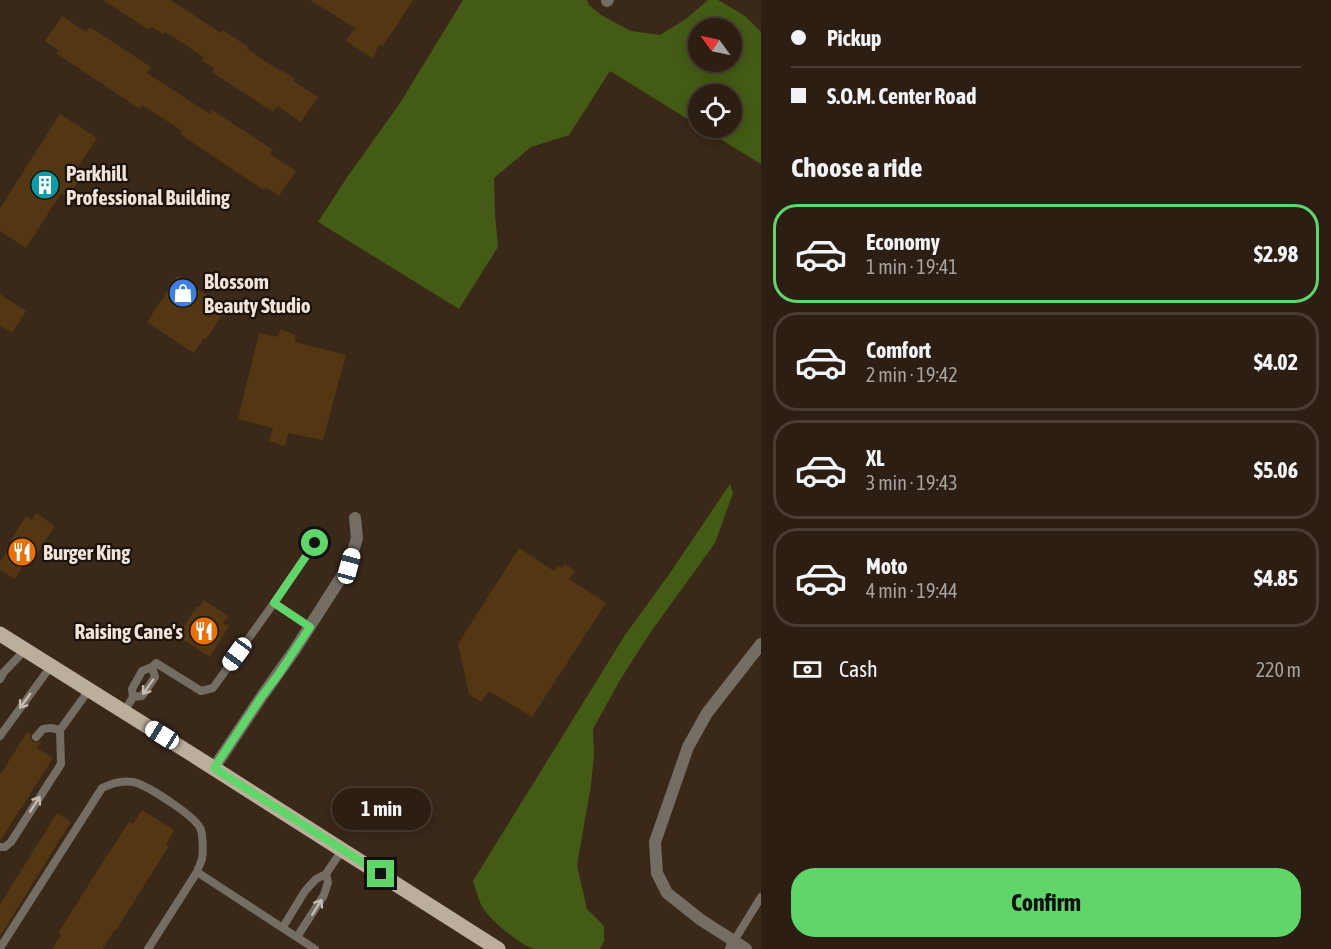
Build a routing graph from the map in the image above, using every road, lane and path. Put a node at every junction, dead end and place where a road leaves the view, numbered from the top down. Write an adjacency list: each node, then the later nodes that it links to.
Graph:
1 (355, 518): 4 (street)
2 (315, 543): 3 (lane)
3 (274, 603): 4 (lane); 9 (lane)
4 (310, 627): 17 (street)
5 (0, 634): 7 (main road)
6 (761, 644): 25 (street)
7 (25, 650): 8 (main road); 10 (lane)
8 (51, 666): 11 (main road); 15 (lane, one-way to 15)
9 (152, 667): 12 (lane); 12 (lane, one-way to 12)
10 (0, 679)
11 (89, 690): 13 (main road); 14 (lane)
12 (133, 697): 13 (lane)
13 (124, 712): 17 (main road)
14 (60, 730): 16 (lane); 18 (lane, one-way to 14)
15 (0, 736)
16 (36, 737)
17 (214, 768): 19 (main road)
18 (0, 847)
19 (342, 849): 21 (lane); 29 (main road)
20 (197, 872): 23 (lane); 26 (lane); 27 (lane)
21 (326, 874): 23 (lane); 24 (lane, one-way to 21)
22 (761, 897): 25 (lane)
23 (283, 927): 24 (lane)
24 (297, 937): 28 (lane)
25 (733, 945): 30 (street)
26 (0, 948)
27 (148, 949)
28 (315, 949)
29 (498, 949)
30 (746, 949)

